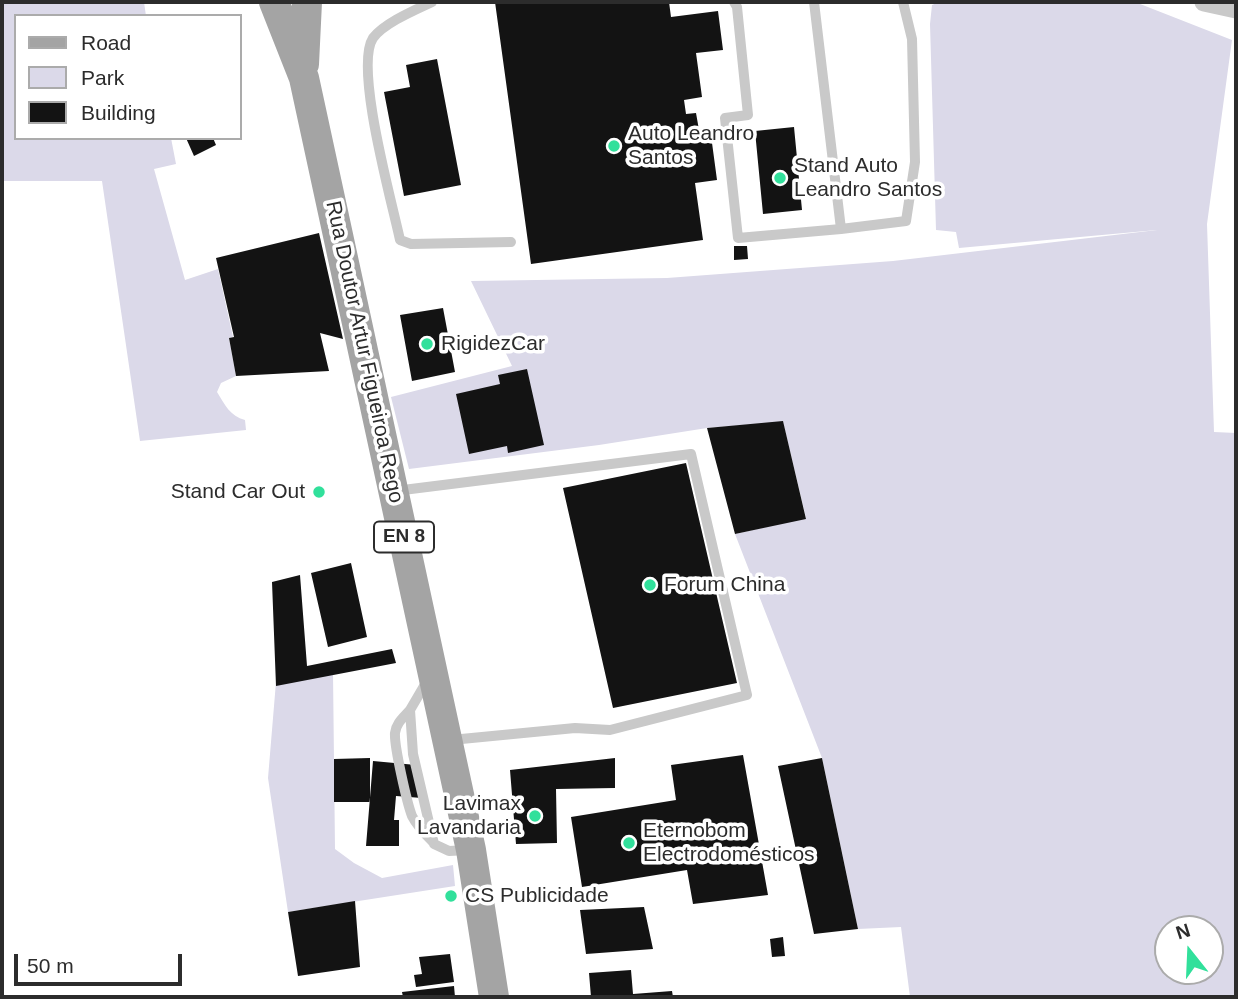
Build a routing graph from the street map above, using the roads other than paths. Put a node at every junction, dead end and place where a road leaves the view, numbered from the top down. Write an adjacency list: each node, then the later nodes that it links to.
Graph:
1 (274, 2): 9 (main road, Rua Doutor Artur Figueiroa Rego / EN 8)
2 (307, 2): 9 (main road, Rua Doutor Artur Figueiroa Rego / EN 8)
3 (432, 2): 11 (lane)
4 (734, 2): 10 (lane)
5 (814, 2): 10 (lane)
6 (903, 2): 10 (lane)
7 (1203, 2): 8 (street)
8 (1236, 9)
9 (304, 78): 12 (main road, Rua Doutor Artur Figueiroa Rego / EN 8)
10 (841, 229)
11 (511, 242)
12 (394, 491): 13 (main road, Rua Doutor Artur Figueiroa Rego / EN 8); 15 (lane)
13 (433, 672): 14 (lane); 15 (main road, Rua Doutor Artur Figueiroa Rego / EN 8)
14 (410, 710): 16 (lane); 16 (lane)
15 (447, 741): 17 (main road, Rua Doutor Artur Figueiroa Rego / EN 8)
16 (434, 844): 17 (lane)
17 (471, 850): 18 (main road, Rua Doutor Artur Figueiroa Rego / EN 8)
18 (494, 997)

